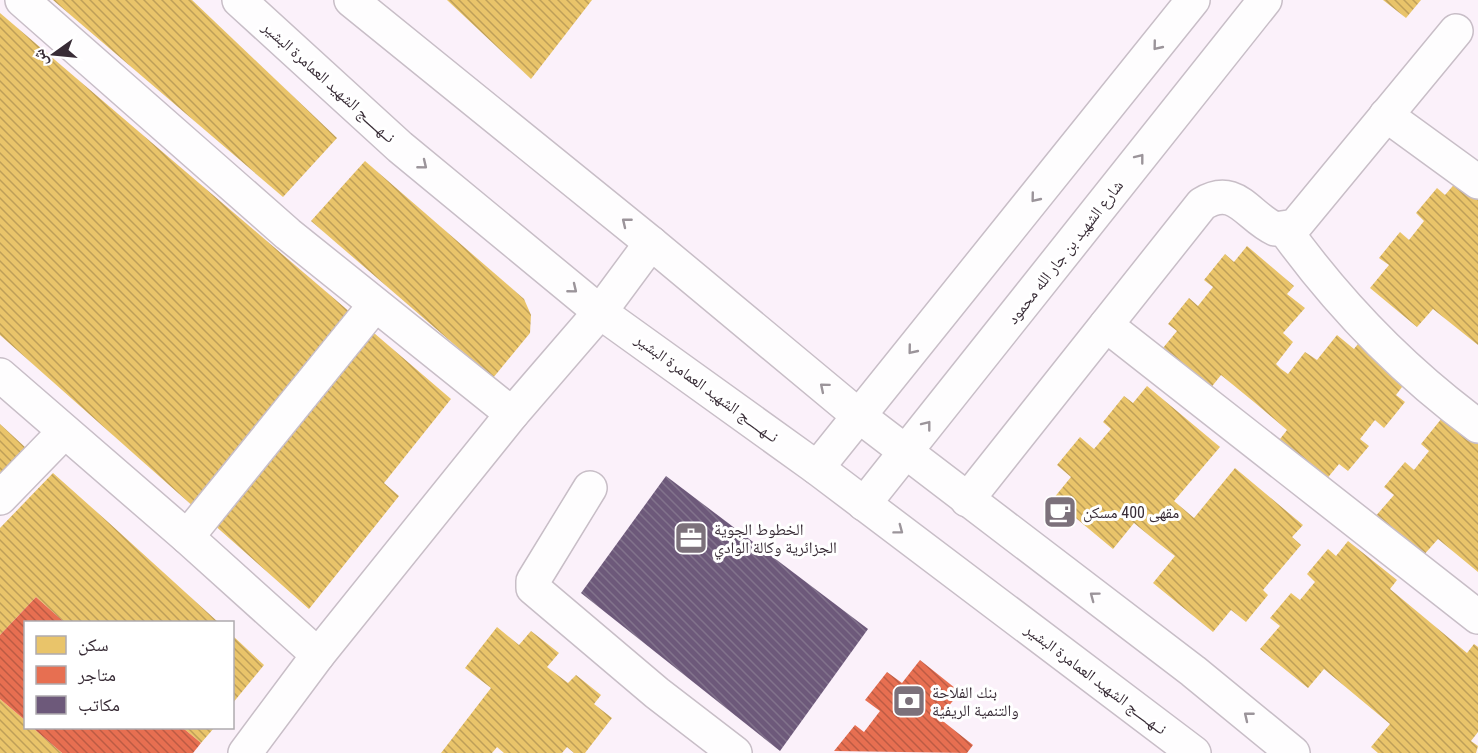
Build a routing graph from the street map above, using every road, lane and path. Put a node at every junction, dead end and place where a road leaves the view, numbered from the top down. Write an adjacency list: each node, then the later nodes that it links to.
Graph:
1 (22, 0): 11 (street)
2 (238, 0): 12 (street, نــهـــــج الشهيد العمامرة البشير, one-way to 12)
3 (351, 0): 10 (street, one-way to 3)
4 (1193, 0): 16 (street, one-way to 16)
5 (1265, 0): 19 (street, شارع الشهيد بن جار الله محمود, one-way to 5)
6 (1456, 31): 7 (street)
7 (1386, 115): 8 (street); 9 (street)
8 (1478, 182)
9 (1285, 230): 13 (street); 17 (street)
10 (651, 243): 12 (street); 16 (street, one-way to 10)
11 (375, 304): 15 (street); 25 (street)
12 (600, 312): 15 (street); 20 (street, نــهـــــج الشهيد العمامرة البشير)
13 (1106, 325): 23 (street); 26 (street)
14 (0, 375): 18 (street)
15 (512, 414): 27 (street)
16 (859, 417): 19 (street); 20 (street)
17 (1478, 426)
18 (64, 432): 22 (street); 25 (street)
19 (905, 452): 23 (street); 24 (street, شارع الشهيد بن جار الله محمود)
20 (817, 468): 24 (street, نــهـــــج الشهيد العمامرة البشير)
21 (590, 488): 29 (street)
22 (0, 498)
23 (968, 500): 31 (street, one-way to 23)
24 (864, 504): 30 (street, نــهـــــج الشهيد العمامرة البشير, one-way to 30)
25 (187, 537): 27 (street)
26 (1478, 617)
27 (318, 655): 28 (street)
28 (245, 753)
29 (735, 753)
30 (1194, 753)
31 (1293, 753)

